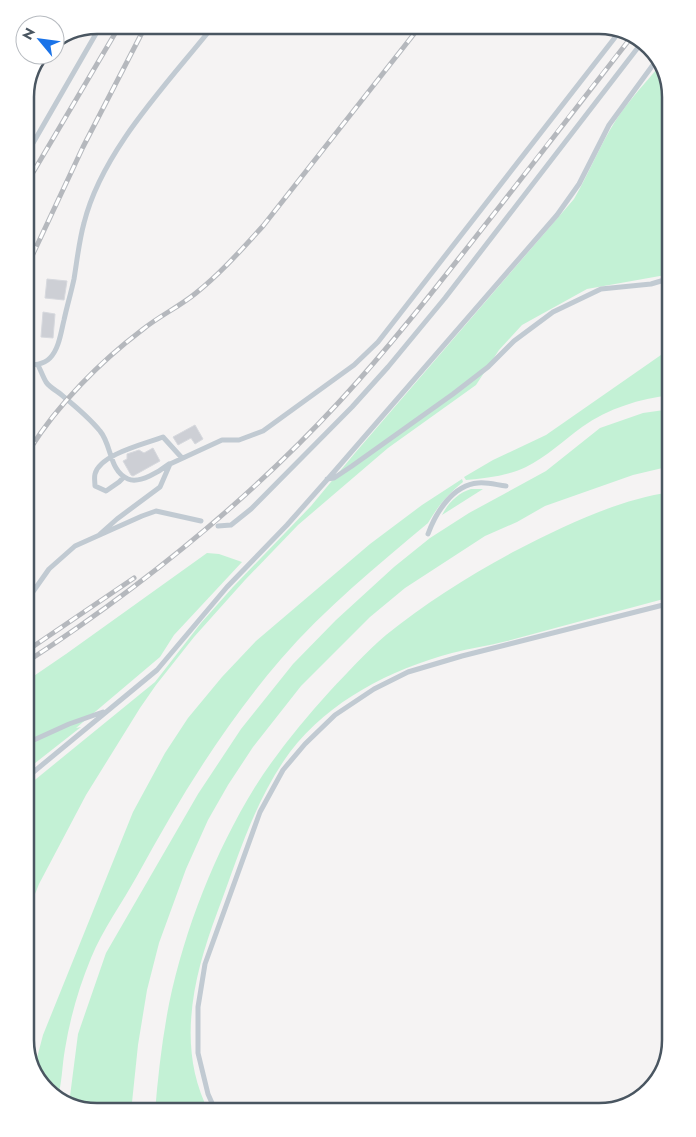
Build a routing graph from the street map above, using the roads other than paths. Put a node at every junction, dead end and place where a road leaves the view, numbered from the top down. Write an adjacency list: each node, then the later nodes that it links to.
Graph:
1 (96, 34): 6 (lane)
2 (207, 34): 9 (lane)
3 (616, 36): 11 (lane)
4 (638, 47): 17 (lane)
5 (653, 64): 14 (lane)
6 (34, 141)
7 (662, 281): 14 (lane)
8 (34, 365): 9 (lane)
9 (38, 365): 10 (lane)
10 (112, 457): 11 (lane); 13 (lane); 13 (lane)
11 (182, 458): 12 (lane)
12 (170, 464): 13 (lane); 19 (lane)
13 (124, 477)
14 (327, 479): 22 (lane)
15 (506, 486): 18 (lane)
16 (201, 521): 19 (lane)
17 (218, 526)
18 (428, 534)
19 (99, 536): 20 (lane)
20 (34, 590)
21 (662, 605): 25 (lane)
22 (106, 711): 23 (lane); 24 (lane)
23 (34, 740)
24 (34, 771)
25 (212, 1103)

